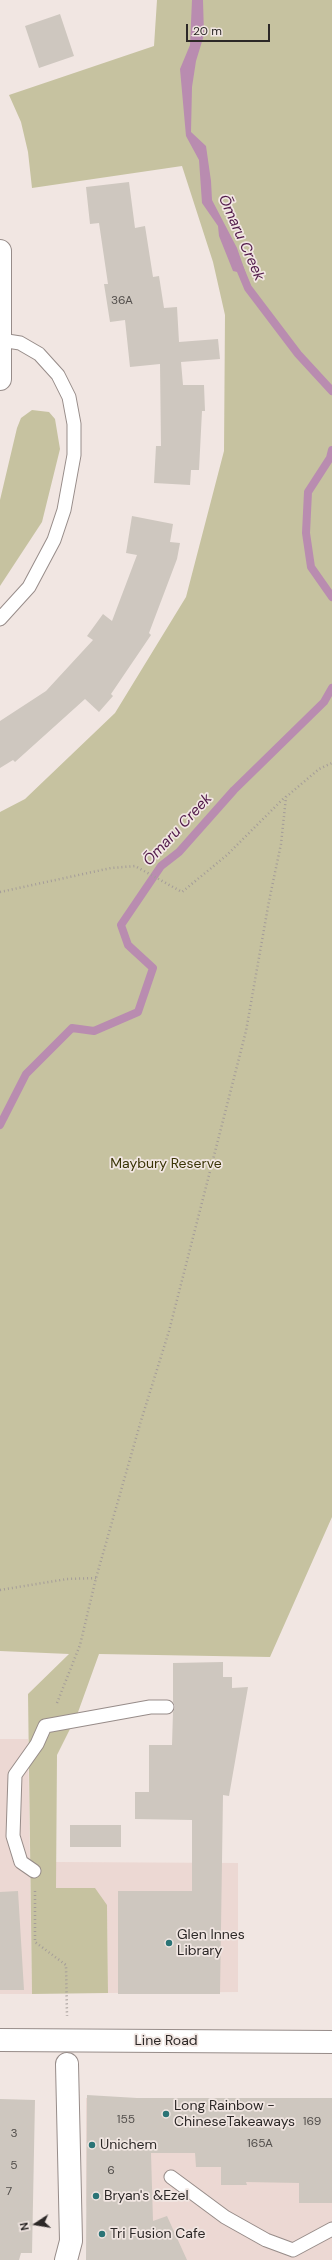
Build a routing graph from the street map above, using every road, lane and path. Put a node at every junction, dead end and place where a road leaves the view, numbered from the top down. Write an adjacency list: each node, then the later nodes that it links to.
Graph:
1 (0, 251): 2 (street)
2 (2, 340): 3 (street); 4 (lane)
3 (0, 379)
4 (0, 619)
5 (332, 764): 6 (path)
6 (286, 797): 7 (path); 8 (path)
7 (0, 892)
8 (96, 1578): 9 (path); 11 (path)
9 (0, 1590)
10 (167, 1707): 11 (lane)
11 (45, 1726): 12 (lane)
12 (34, 1871)
13 (66, 1965): 14 (path)
14 (67, 2023)
15 (0, 2040): 16 (street, Line Road)
16 (332, 2042)
17 (67, 2064): 21 (street)
18 (171, 2177): 20 (lane)
19 (332, 2229): 20 (lane)
20 (292, 2255)
21 (66, 2260)

